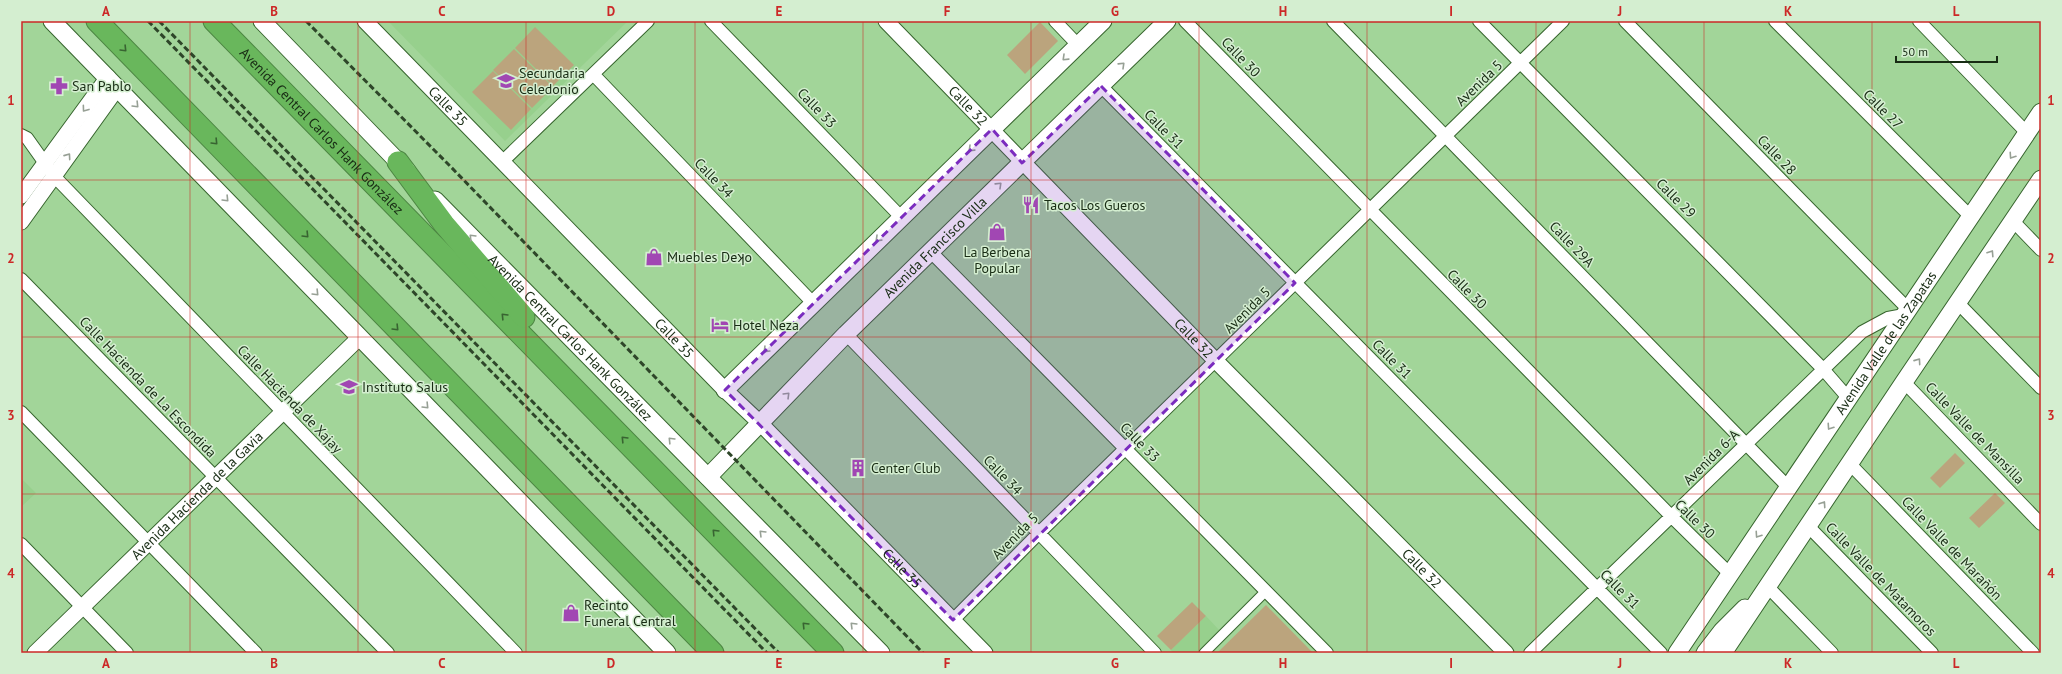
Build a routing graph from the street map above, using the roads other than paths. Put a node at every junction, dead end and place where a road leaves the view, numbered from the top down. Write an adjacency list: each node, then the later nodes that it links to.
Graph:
1 (52, 21): 22 (main road)
2 (97, 21): 85 (highway, one-way to 85)
3 (214, 21): 53 (highway, Avenida Central Carlos Hank González, one-way to 3)
4 (262, 21): 31 (main road, Avenida Central Carlos Hank González)
5 (365, 21): 29 (street, Calle 35)
6 (648, 21): 21 (street)
7 (711, 21): 37 (street, Calle 33)
8 (886, 21): 25 (street, Calle 32)
9 (1055, 21): 19 (street)
10 (1103, 21): 19 (main road)
11 (1167, 21): 23 (main road, Avenida Francisco Villa, one-way to 11)
12 (1185, 21): 36 (street, Calle 30)
13 (1333, 21): 28 (street, Calle 29A)
14 (1478, 21): 20 (street, Calle 29)
15 (1563, 21): 20 (street, Avenida 5)
16 (1625, 21): 47 (street, Calle 28)
17 (1775, 21): 38 (street, Calle 27)
18 (1920, 21): 26 (street)
19 (1078, 45): 25 (main road, one-way to 25)
20 (1520, 63): 28 (street, Avenida 5); 51 (street, Calle 29)
21 (593, 74): 29 (street); 45 (street, Calle 34)
22 (113, 82): 30 (street, one-way to 30); 33 (street, one-way to 22); 49 (main road, one-way to 49)
23 (1101, 86): 32 (main road, Avenida Francisco Villa); 44 (street, Calle 31)
24 (2041, 112): 26 (main road, Avenida Valle de las Zapatas)
25 (992, 129): 32 (street, Calle 32); 37 (main road, one-way to 37)
26 (2027, 133): 38 (main road, Avenida Valle de las Zapatas, one-way to 38)
27 (21, 135): 30 (street, Calle Hacienda de Xajay)
28 (1445, 136): 36 (street, Avenida 5); 60 (street, Calle 29A)
29 (503, 161): 55 (street, Calle 35)
30 (46, 162): 33 (street, Calle Hacienda de Xajay); 35 (street)
31 (398, 162): 53 (highway); 64 (main road, Avenida Central Carlos Hank González, one-way to 31)
32 (1022, 163): 42 (main road, Avenida Francisco Villa, one-way to 32); 50 (street, Calle 32)
33 (54, 176): 40 (street); 58 (street, Calle Hacienda de Xajay)
34 (2041, 179): 39 (main road)
35 (21, 196)
36 (1369, 210): 44 (street, Avenida 5); 66 (street, Calle 30)
37 (901, 217): 45 (main road, one-way to 45)
38 (1970, 217): 47 (main road, Avenida Valle de las Zapatas)
39 (2012, 221): 41 (street); 46 (main road, one-way to 39)
40 (21, 222)
41 (2041, 250)
42 (931, 252): 48 (main road, Avenida Francisco Villa); 61 (street, Calle 33)
43 (21, 279): 63 (street, Calle Hacienda de La Escondida)
44 (1295, 283): 50 (street, Avenida 5); 74 (street, Calle 31)
45 (813, 303): 55 (main road, one-way to 55)
46 (1958, 303): 52 (main road, one-way to 46); 54 (street)
47 (1906, 312): 51 (street, Avenida 6-A); 56 (main road, Avenida Valle de las Zapatas)
48 (846, 334): 59 (main road, Avenida Francisco Villa, one-way to 48); 69 (street, Calle 34)
49 (359, 338): 58 (street, Avenida Hacienda de la Gavia); 84 (main road, one-way to 84)
50 (1216, 361): 61 (street, Avenida 5); 92 (street, Calle 32)
51 (1823, 369): 56 (street, Calle 29); 60 (street, Avenida 6-A)
52 (1904, 382): 62 (main road); 67 (street, Calle Valle de Mansilla)
53 (571, 385): 86 (highway, Avenida Central Carlos Hank González, one-way to 53)
54 (2041, 388)
55 (725, 390): 59 (street, Calle 35)
56 (1850, 399): 65 (main road, Avenida Valle de las Zapatas, one-way to 65)
57 (21, 412): 70 (street)
58 (282, 413): 63 (street, Avenida Hacienda de la Gavia); 83 (street, Calle Hacienda de Xajay)
59 (760, 422): 64 (main road, Avenida Francisco Villa); 77 (street, Calle 35)
60 (1746, 444): 65 (street, Calle 29A); 66 (street, Avenida 6-A)
61 (1125, 448): 69 (street, Avenida 5); 75 (street, Calle 33)
62 (1849, 463): 68 (main road, one-way to 62); 100 (street, Calle Valle de Marañón)
63 (216, 477): 70 (street, Avenida Hacienda de la Gavia); 82 (street, Calle Hacienda de La Escondida)
64 (708, 477): 87 (main road, Avenida Central Carlos Hank González, one-way to 64)
65 (1789, 488): 72 (main road, Avenida Valle de las Zapatas, one-way to 72)
66 (1672, 517): 72 (street, Calle 30); 74 (street, Avenida 6-A)
67 (2041, 524)
68 (1808, 526): 73 (main road); 99 (street, Calle Valle de Matamoros)
69 (1038, 533): 77 (street, Avenida 5); 89 (street, Calle 34)
70 (148, 542): 76 (street, Avenida Hacienda de la Gavia); 81 (street)
71 (21, 544): 76 (street)
72 (1731, 575): 95 (main road, Avenida Valle de las Zapatas); 96 (main road, Avenida Valle de las Zapatas)
73 (1767, 586): 78 (main road); 97 (main road); 98 (street)
74 (1597, 588): 93 (street, Avenida 6-A); 94 (street, Calle 31)
75 (1266, 591): 90 (street); 91 (street, Calle 33)
76 (82, 607): 79 (street, Avenida Hacienda de la Gavia); 80 (street)
77 (953, 620): 88 (street, Calle 35)
78 (1727, 652)
79 (35, 653)
80 (127, 653)
81 (256, 653)
82 (388, 653)
83 (516, 653)
84 (668, 653)
85 (712, 653)
86 (833, 653)
87 (881, 653)
88 (985, 653)
89 (1155, 653)
90 (1204, 653)
91 (1327, 653)
92 (1506, 653)
93 (1530, 653)
94 (1661, 653)
95 (1677, 653)
96 (1694, 653)
97 (1705, 653)
98 (1832, 653)
99 (1932, 653)
100 (2033, 653)

